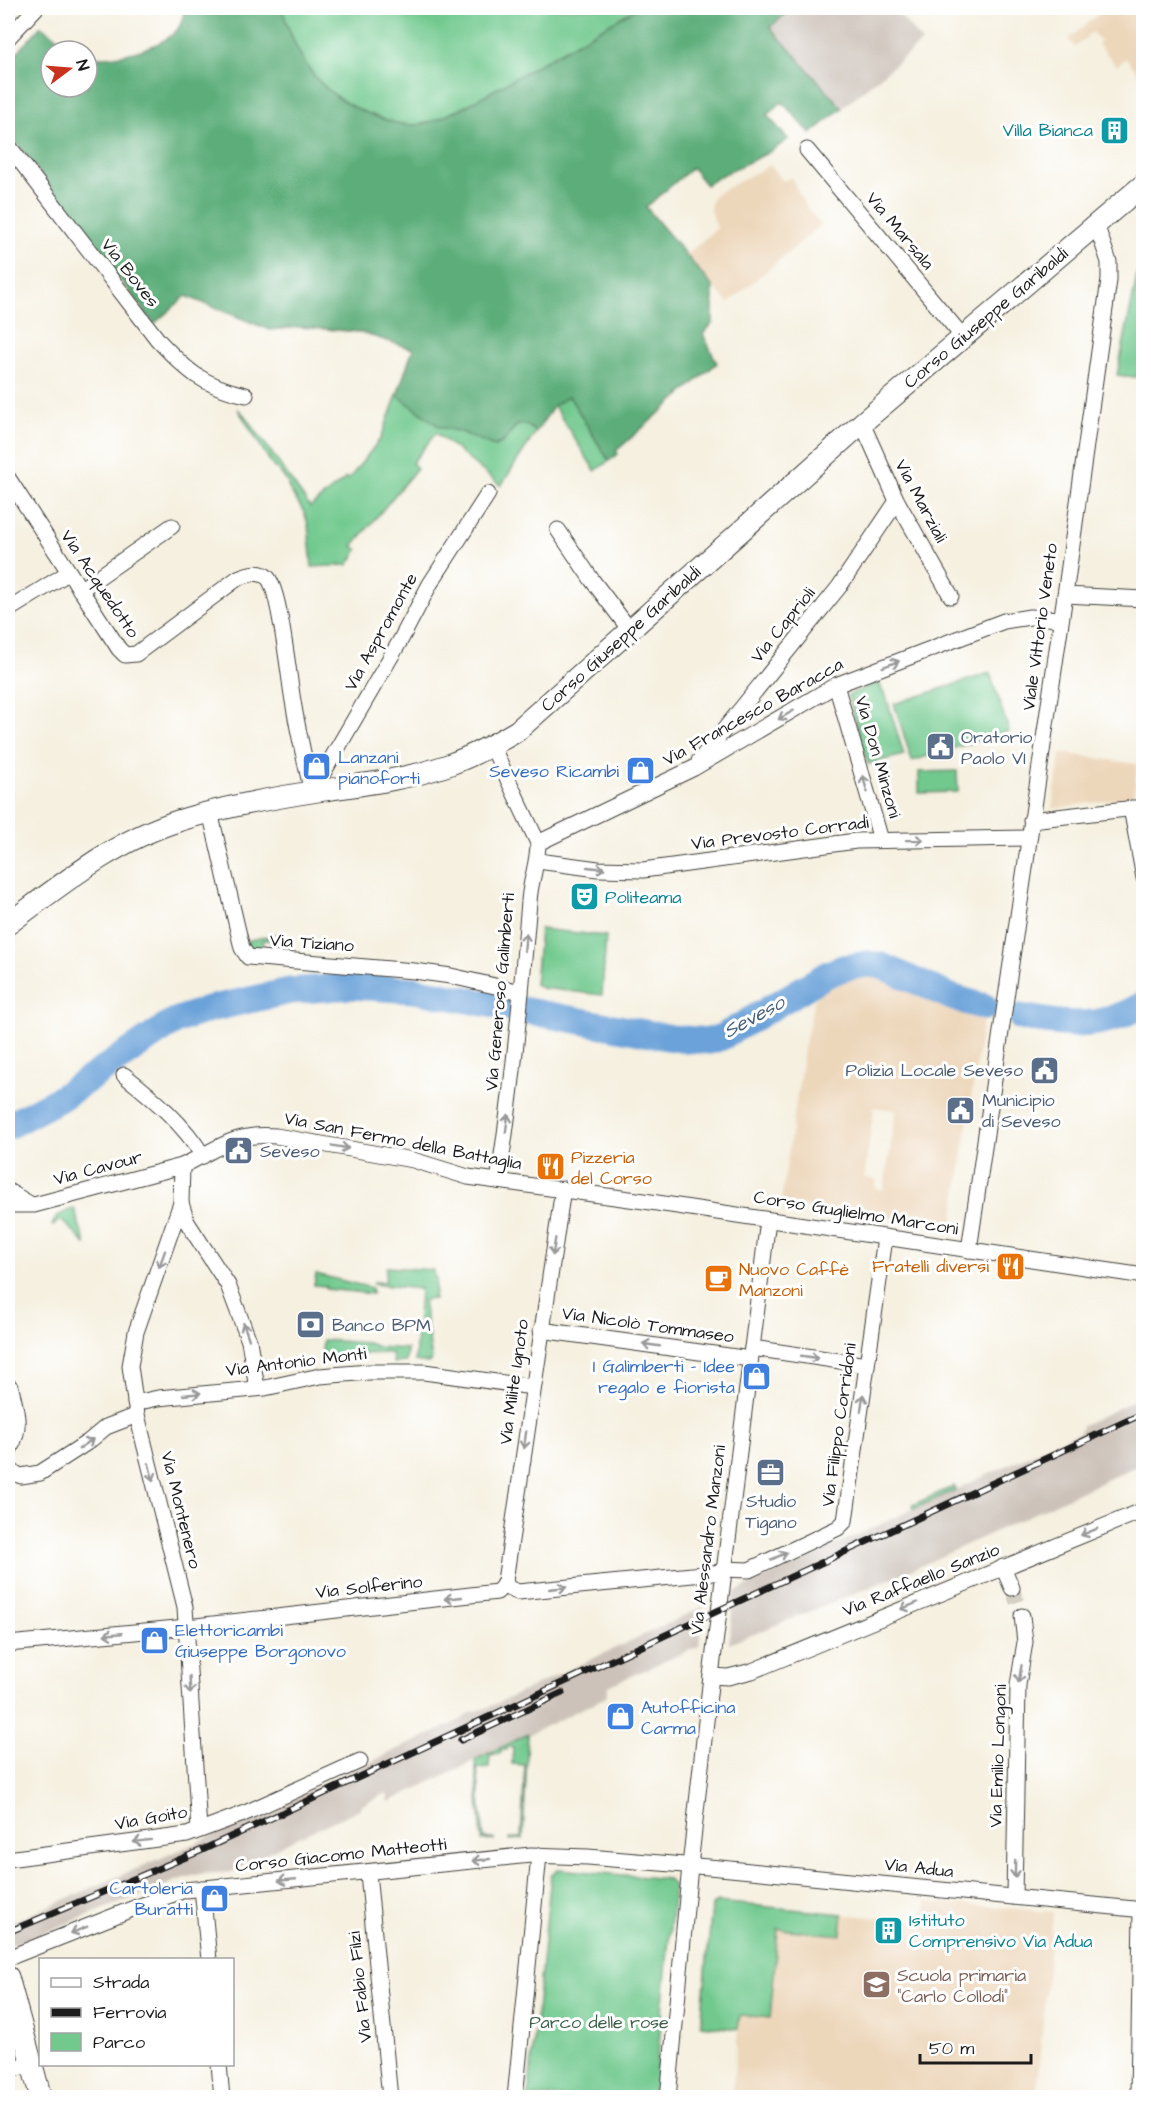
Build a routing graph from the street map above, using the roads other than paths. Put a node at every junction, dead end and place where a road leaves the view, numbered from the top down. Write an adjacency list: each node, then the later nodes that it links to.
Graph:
1 (36, 8): 2 (street)
2 (8, 38)
3 (8, 145): 8 (street, Via Boves)
4 (807, 150): 7 (street, Via Marsala)
5 (1143, 184): 6 (main road, Corso Giuseppe Garibaldi)
6 (1096, 224): 7 (main road, Corso Giuseppe Garibaldi); 17 (street, Viale Vittorio Veneto)
7 (963, 337): 9 (main road, Corso Giuseppe Garibaldi)
8 (246, 395)
9 (862, 423): 12 (street, Via Marziali); 22 (main road, Corso Giuseppe Garibaldi)
10 (8, 478): 15 (street, Via Acquedotto)
11 (488, 494): 26 (street, Via Aspromonte)
12 (897, 501): 18 (street, Via Marziali); 25 (street, Via Caprioli)
13 (172, 526): 16 (street)
14 (558, 530): 22 (street)
15 (68, 573): 16 (street, Via Acquedotto); 20 (street)
16 (80, 590): 26 (street, Via Acquedotto)
17 (1065, 595): 19 (street); 21 (street, Viale Vittorio Veneto)
18 (951, 596)
19 (1143, 599)
20 (8, 610)
21 (1061, 619): 23 (street, Via Francesco Baracca, one-way to 21); 29 (street, Viale Vittorio Veneto)
22 (630, 630): 24 (main road, Corso Giuseppe Garibaldi)
23 (837, 685): 25 (street, Via Francesco Baracca, one-way to 25); 31 (street, Via Don Minzoni, one-way to 23)
24 (492, 746): 26 (main road, Corso Giuseppe Garibaldi); 32 (street, Via Generoso Galimberti)
25 (694, 768): 32 (street, Via Francesco Baracca)
26 (312, 792): 28 (main road, Corso Giuseppe Garibaldi)
27 (1137, 808): 29 (street); 34 (street)
28 (210, 812): 35 (main road, Corso Giuseppe Garibaldi); 36 (street, Via Tiziano)
29 (1031, 820): 30 (street, Viale Vittorio Veneto)
30 (1029, 838): 31 (street, Via Prevosto Corradi, one-way to 30); 46 (street, Viale Vittorio Veneto)
31 (881, 840): 33 (street, Via Prevosto Corradi, one-way to 31)
32 (538, 843): 33 (street, Via Generoso Galimberti)
33 (538, 861): 36 (street, Via Generoso Galimberti, one-way to 33)
34 (1143, 878)
35 (8, 924)
36 (521, 996): 40 (street, Via Generoso Galimberti, one-way to 36)
37 (124, 1075): 38 (street)
38 (203, 1156): 39 (street, Via San Fermo della Battaglia); 40 (street, Via San Fermo della Battaglia, one-way to 40)
39 (182, 1166): 42 (street, Via Cavour); 43 (street)
40 (498, 1181): 41 (street, Via San Fermo della Battaglia)
41 (563, 1189): 44 (street, Corso Guglielmo Marconi); 48 (street, Via Milite Ignoto, one-way to 48)
42 (10, 1200)
43 (181, 1203): 52 (street, one-way to 43); 54 (street, Via Montenero, one-way to 54)
44 (768, 1220): 45 (street, Corso Guglielmo Marconi); 49 (street, Via Alessandro Manzoni)
45 (885, 1238): 46 (street, Corso Guglielmo Marconi); 50 (street, Via Filippo Corridoni)
46 (969, 1250): 47 (street, Corso Guglielmo Marconi)
47 (1143, 1276)
48 (541, 1330): 49 (street, Via Nicolò Tommaseo, one-way to 48); 51 (street, Via Milite Ignoto)
49 (751, 1354): 50 (street, Via Nicolò Tommaseo, one-way to 50); 59 (street, Via Alessandro Manzoni)
50 (867, 1365): 59 (street, Via Filippo Corridoni, one-way to 50)
51 (533, 1387): 52 (street, Via Antonio Monti); 60 (street, Via Milite Ignoto, one-way to 60)
52 (257, 1388): 54 (street, Via Antonio Monti, one-way to 52)
53 (8, 1389): 55 (main road)
54 (136, 1409): 56 (street, Via Antonio Monti, one-way to 54); 63 (street, Via Montenero, one-way to 63)
55 (8, 1446)
56 (8, 1470)
57 (1143, 1510): 58 (street, Via Raffaello Sanzio, one-way to 58)
58 (1003, 1567): 61 (street); 65 (street, Via Raffaello Sanzio, one-way to 65)
59 (723, 1570): 60 (street, one-way to 59); 65 (street, Via Alessandro Manzoni)
60 (505, 1581): 63 (street, Via Solferino, one-way to 63)
61 (1012, 1588)
62 (1022, 1616): 73 (street, Via Emilio Longoni, one-way to 73)
63 (187, 1627): 64 (street, Via Solferino, one-way to 64); 67 (street, Via Montenero, one-way to 67)
64 (8, 1644)
65 (711, 1676): 70 (street, Via Alessandro Manzoni)
66 (360, 1761): 67 (street, Via Goito)
67 (199, 1830): 69 (street, Via Goito, one-way to 69)
68 (539, 1855): 70 (street, Corso Giacomo Matteotti); 71 (street, Corso Giacomo Matteotti, one-way to 71); 84 (street)
69 (8, 1859)
70 (690, 1866): 73 (street, Via Adua); 85 (street, Via Alessandro Manzoni)
71 (368, 1873): 72 (street, Corso Giacomo Matteotti, one-way to 72); 83 (street, Via Fabio Filzi)
72 (202, 1888): 75 (street, Corso Giacomo Matteotti, one-way to 75); 76 (street)
73 (1014, 1897): 74 (street, Via Adua)
74 (1142, 1910): 86 (street)
75 (8, 1958)
76 (209, 1958)
77 (8, 1977): 78 (main road)
78 (32, 2065): 80 (street); 81 (main road)
79 (219, 2066): 82 (street)
80 (8, 2070)
81 (41, 2097)
82 (222, 2097)
83 (390, 2097)
84 (515, 2097)
85 (668, 2097)
86 (1137, 2097)

